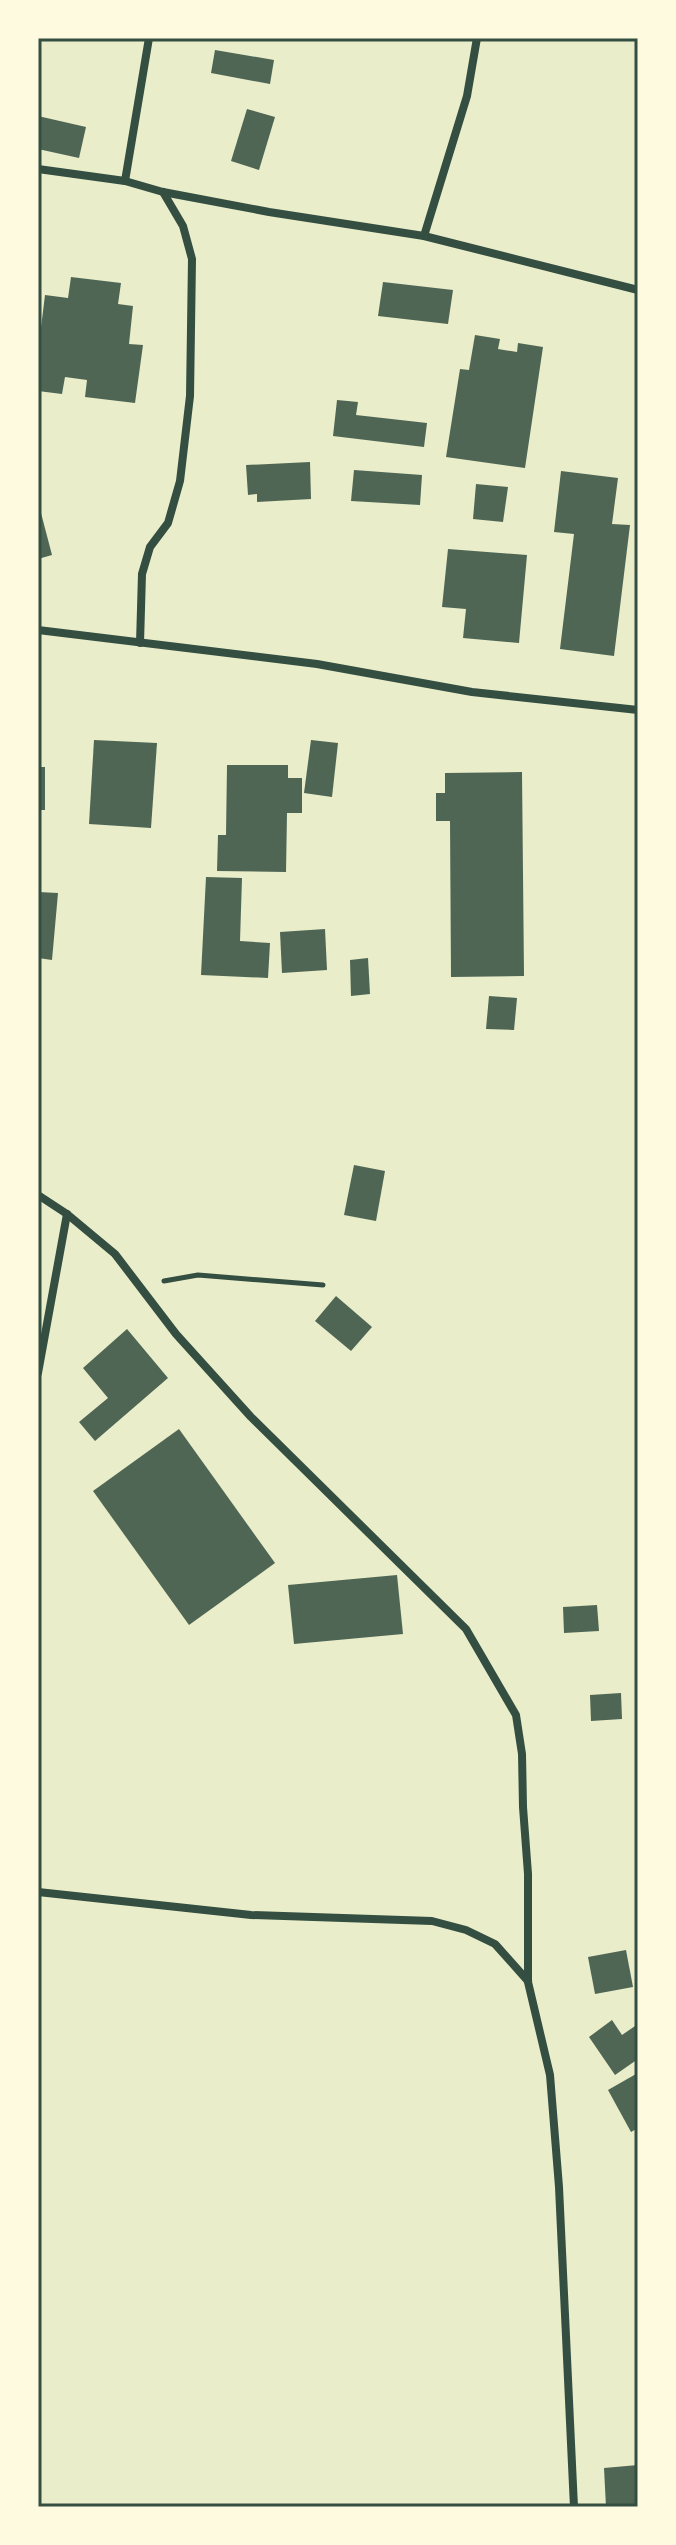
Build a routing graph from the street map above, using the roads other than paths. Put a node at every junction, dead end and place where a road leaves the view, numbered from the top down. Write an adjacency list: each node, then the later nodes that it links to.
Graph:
1 (149, 38): 4 (street)
2 (477, 38): 6 (street)
3 (38, 169): 4 (street)
4 (125, 181): 5 (street)
5 (163, 192): 6 (street); 9 (street)
6 (424, 236): 7 (street)
7 (638, 290)
8 (38, 630): 9 (street)
9 (140, 643): 10 (street)
10 (638, 710)
11 (38, 1195): 12 (street)
12 (67, 1214): 13 (street); 15 (street)
13 (38, 1373)
14 (38, 1892): 15 (street)
15 (528, 1982): 16 (street)
16 (574, 2507)

